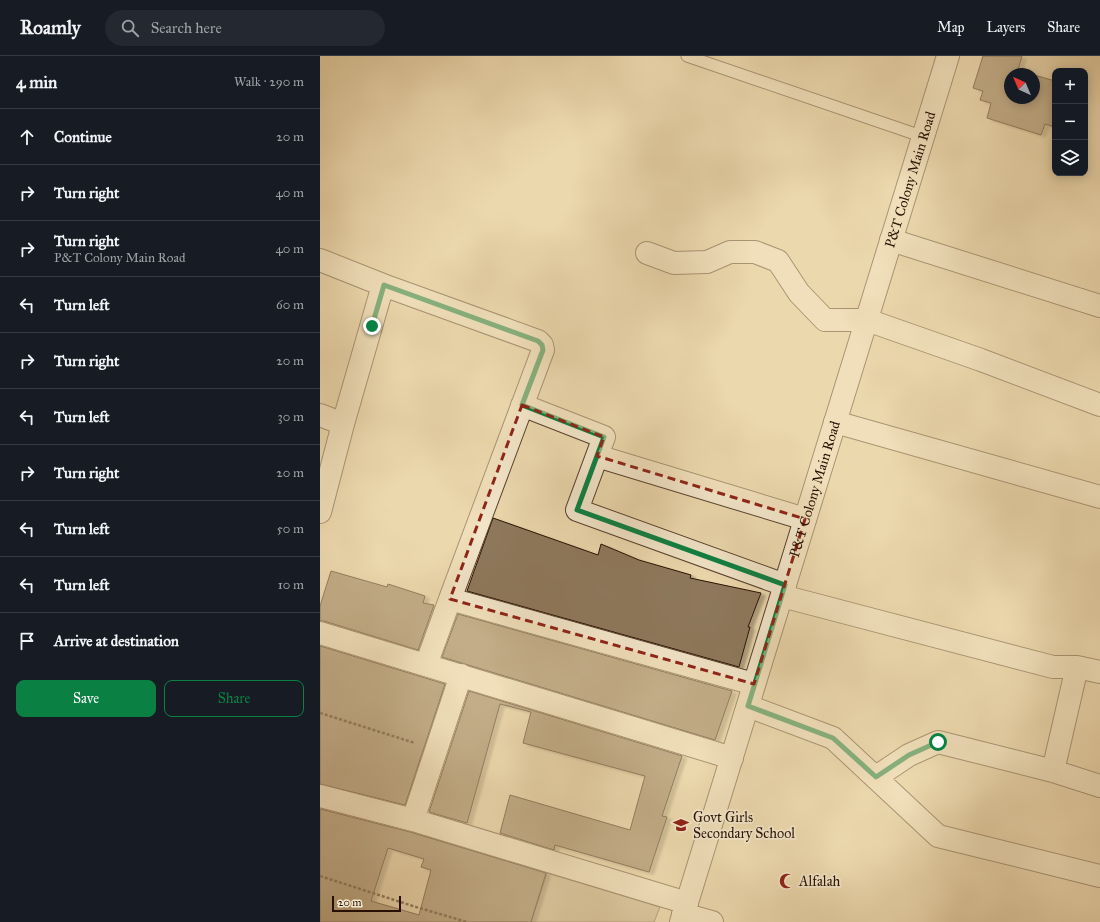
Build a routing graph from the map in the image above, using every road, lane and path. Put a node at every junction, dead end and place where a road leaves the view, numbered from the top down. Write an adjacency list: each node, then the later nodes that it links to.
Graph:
1 (686, 56): 3 (lane)
2 (948, 56): 3 (street, P&T Colony Main Road)
3 (924, 137): 4 (street, P&T Colony Main Road)
4 (891, 240): 8 (street); 9 (street, P&T Colony Main Road)
5 (647, 253): 9 (street)
6 (320, 260): 7 (street)
7 (384, 285): 10 (street); 14 (street)
8 (1100, 306)
9 (867, 320): 11 (street); 13 (street, P&T Colony Main Road)
10 (522, 405): 15 (street); 21 (street)
11 (1100, 405)
12 (320, 415): 14 (street)
13 (835, 422): 17 (street); 19 (street, P&T Colony Main Road)
14 (343, 424): 16 (street)
15 (597, 456): 19 (street); 20 (street)
16 (325, 472): 18 (street)
17 (1100, 497)
18 (320, 512)
19 (805, 520): 20 (street, P&T Colony Main Road)
20 (783, 590): 24 (street); 27 (street, P&T Colony Main Road)
21 (450, 599): 23 (street); 27 (street)
22 (320, 633): 23 (street)
23 (426, 665): 26 (street)
24 (1077, 667): 25 (street); 32 (street)
25 (1100, 672)
26 (461, 676): 30 (street); 31 (street)
27 (754, 684): 28 (street, P&T Colony Main Road)
28 (748, 706): 31 (street, P&T Colony Main Road); 33 (street)
29 (320, 713): 30 (path)
30 (436, 750): 36 (street)
31 (732, 758): 39 (street, P&T Colony Main Road)
32 (1052, 771): 33 (street); 34 (street)
33 (876, 777): 38 (street)
34 (1100, 786)
35 (320, 796): 36 (street)
36 (414, 820): 39 (street)
37 (320, 876): 40 (path)
38 (1100, 876)
39 (684, 913): 41 (street)
40 (467, 922)
41 (712, 922)

